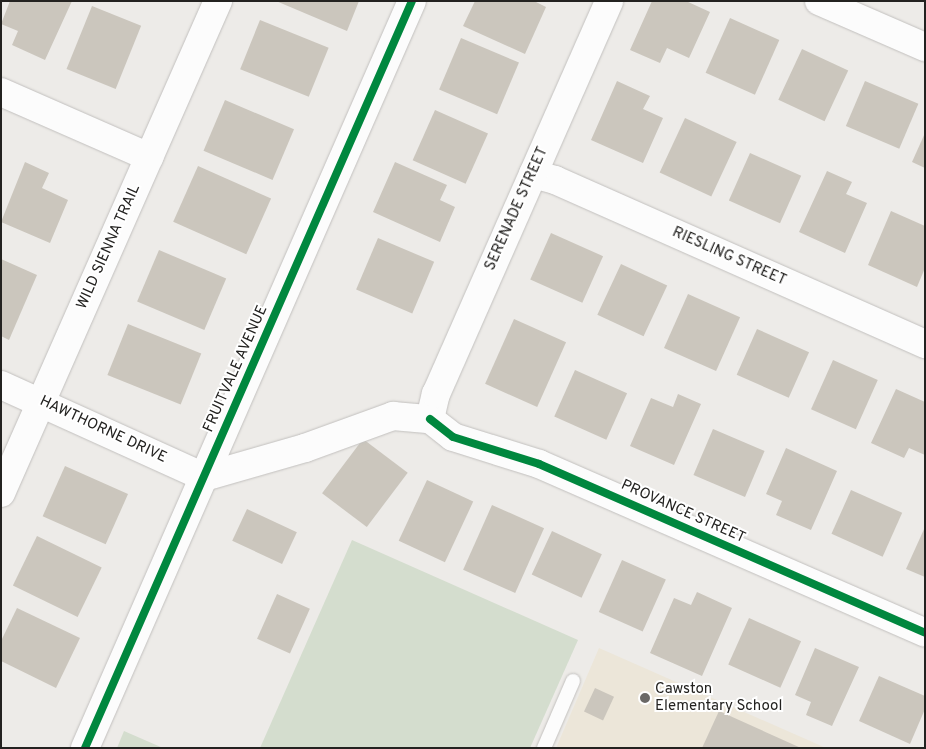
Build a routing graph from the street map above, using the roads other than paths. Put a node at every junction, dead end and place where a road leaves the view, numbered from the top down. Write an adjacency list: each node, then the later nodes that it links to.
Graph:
1 (218, 1): 7 (street, WILD SIENNA TRAIL)
2 (412, 1): 13 (street, FRUITVALE AVENUE)
3 (609, 1): 8 (street, SERENADE STREET)
4 (819, 1): 5 (street)
5 (925, 47)
6 (1, 92): 7 (street)
7 (149, 157): 11 (street, WILD SIENNA TRAIL)
8 (533, 174): 9 (street, RIESLING STREET); 12 (street, SERENADE STREET)
9 (925, 344)
10 (1, 384): 11 (street, HAWTHORNE DRIVE)
11 (41, 402): 13 (street, HAWTHORNE DRIVE); 14 (street, WILD SIENNA TRAIL)
12 (430, 419): 13 (street); 15 (street, PROVANCE STREET)
13 (204, 477): 17 (street, FRUITVALE AVENUE)
14 (1, 493)
15 (925, 633)
16 (573, 681): 18 (lane)
17 (85, 748)
18 (544, 748)

